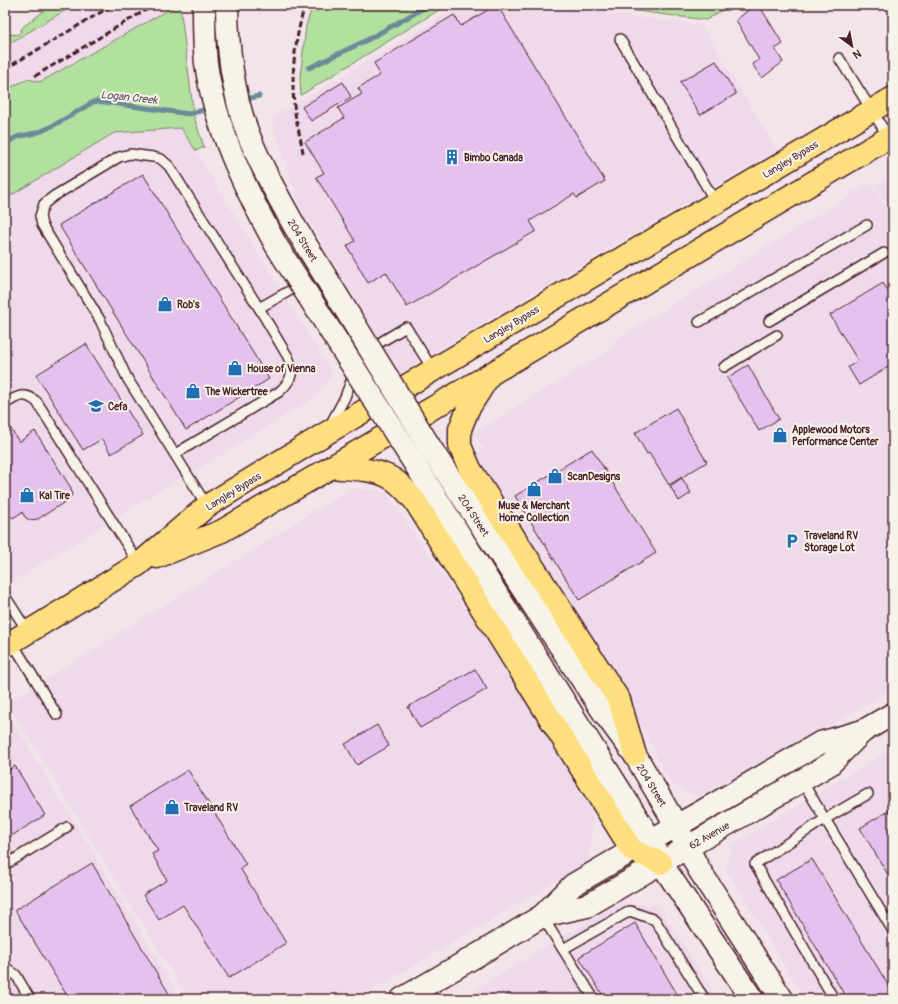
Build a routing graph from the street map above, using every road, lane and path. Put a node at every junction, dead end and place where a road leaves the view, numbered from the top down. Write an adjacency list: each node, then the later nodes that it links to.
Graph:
1 (204, 5): 24 (main road, 204 Street, bridge)
2 (227, 5): 24 (main road, 204 Street, bridge)
3 (620, 39): 8 (lane)
4 (839, 58): 6 (lane)
5 (893, 98): 6 (highway, Langley Bypass)
6 (872, 110): 7 (lane); 8 (highway, Langley Bypass)
7 (891, 136): 20 (highway, Langley Bypass)
8 (716, 203): 19 (highway, Langley Bypass)
9 (867, 225): 13 (lane)
10 (884, 253): 14 (lane)
11 (326, 296): 12 (lane)
12 (259, 308): 23 (lane); 23 (lane)
13 (699, 322)
14 (769, 322)
15 (349, 334): 17 (lane)
16 (777, 335): 18 (lane)
17 (361, 354): 19 (lane); 22 (lane)
18 (724, 367)
19 (433, 370): 22 (highway, Langley Bypass)
20 (489, 375): 25 (highway, Langley Bypass); 33 (highway)
21 (5, 404): 27 (lane)
22 (325, 434): 26 (highway, Langley Bypass)
23 (175, 454): 26 (lane)
24 (424, 458): 33 (main road, 204 Street); 39 (main road, 204 Street)
25 (331, 467): 27 (highway, Langley Bypass); 41 (highway)
26 (207, 506): 27 (highway, Langley Bypass)
27 (139, 564): 29 (highway, Langley Bypass)
28 (5, 596): 29 (lane)
29 (15, 640): 31 (lane)
30 (893, 714): 32 (main road, 62 Avenue)
31 (57, 715)
32 (863, 732): 34 (main road, 62 Avenue); 37 (main road, 62 Avenue)
33 (635, 755): 37 (main road, 204 Street)
34 (802, 781): 36 (lane); 40 (main road, 62 Avenue)
35 (868, 794): 36 (lane)
36 (825, 819): 45 (lane); 54 (lane)
37 (676, 825): 39 (main road, 62 Avenue); 40 (main road, 204 Street)
38 (66, 826): 43 (lane)
39 (651, 840): 41 (main road, 62 Avenue); 42 (main road, 204 Street)
40 (688, 848): 42 (main road, 62 Avenue); 53 (main road, 204 Street)
41 (632, 850): 42 (highway); 44 (main road, 62 Avenue)
42 (661, 863): 44 (main road, 62 Avenue); 48 (main road, 204 Street)
43 (5, 865)
44 (542, 916): 46 (lane); 50 (main road, 62 Avenue)
45 (893, 931)
46 (563, 949): 51 (lane); 52 (lane)
47 (5, 967): 49 (lane)
48 (747, 995)
49 (30, 999)
50 (402, 999)
51 (594, 999)
52 (705, 999)
53 (782, 999)
54 (834, 999)

